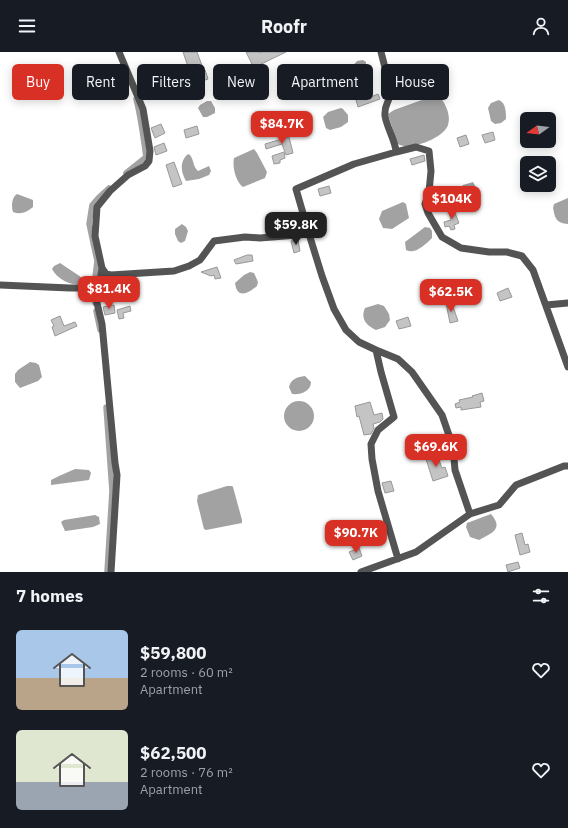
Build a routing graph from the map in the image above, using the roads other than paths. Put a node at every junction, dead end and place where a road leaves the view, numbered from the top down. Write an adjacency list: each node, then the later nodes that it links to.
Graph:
1 (119, 52): 5 (street)
2 (381, 52): 3 (street)
3 (396, 152): 4 (street); 9 (street)
4 (308, 234): 5 (street); 10 (street)
5 (102, 268): 6 (street)
6 (100, 283): 7 (street); 15 (street)
7 (0, 285)
8 (568, 303): 9 (street)
9 (546, 306): 11 (street)
10 (376, 350): 13 (street); 14 (street)
11 (568, 367)
12 (568, 466): 13 (street)
13 (470, 514): 14 (street)
14 (398, 559): 16 (street)
15 (111, 572)
16 (361, 572)

